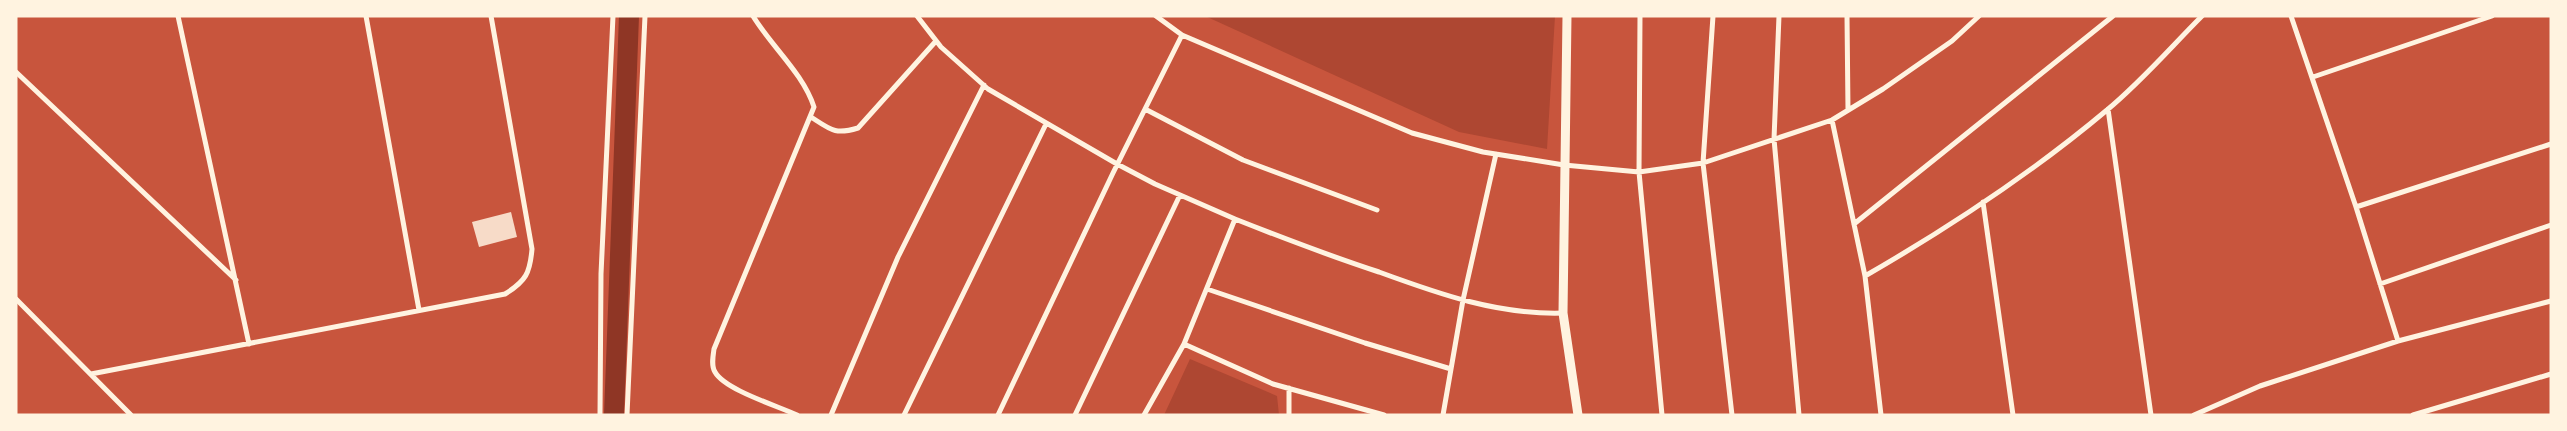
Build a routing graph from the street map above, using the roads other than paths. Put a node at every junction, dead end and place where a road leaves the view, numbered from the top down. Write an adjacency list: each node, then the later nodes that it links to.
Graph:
1 (178, 16): 46 (street)
2 (366, 16): 52 (street)
3 (490, 16): 52 (street)
4 (613, 16): 62 (street)
5 (645, 16): 63 (street)
6 (753, 16): 28 (street)
7 (917, 16): 21 (street)
8 (1156, 16): 20 (street)
9 (1567, 16): 36 (street)
10 (1640, 16): 37 (street)
11 (1713, 16): 34 (street)
12 (1779, 16): 31 (street)
13 (1847, 16): 27 (street)
14 (1979, 16): 27 (street)
15 (2113, 16): 43 (street)
16 (2202, 16): 26 (street)
17 (2298, 16): 19 (street)
18 (2492, 16): 23 (street)
19 (2291, 17): 23 (street)
20 (1182, 35): 25 (street); 33 (street)
21 (936, 41): 24 (street); 28 (street)
22 (16, 72): 46 (street)
23 (2313, 77): 40 (street)
24 (984, 85): 30 (street); 65 (street)
25 (1145, 109): 35 (street); 41 (street)
26 (2108, 109): 39 (street); 79 (street)
27 (1848, 110): 29 (street)
28 (811, 117): 64 (street)
29 (1832, 120): 31 (street); 43 (street)
30 (1046, 124): 35 (street); 66 (street)
31 (1774, 139): 34 (street); 76 (street)
32 (2551, 144): 40 (street)
33 (1496, 154): 36 (street); 50 (street)
34 (1703, 163): 37 (street); 75 (street)
35 (1117, 164): 38 (street); 67 (street)
36 (1564, 166): 37 (street); 53 (street)
37 (1639, 172): 74 (street)
38 (1180, 195): 42 (street); 68 (street)
39 (1983, 202): 45 (street); 78 (street)
40 (2356, 207): 47 (street)
41 (1377, 210)
42 (1236, 220): 48 (street); 50 (street)
43 (1854, 224): 45 (street)
44 (2551, 225): 47 (street)
45 (1865, 276): 77 (street)
46 (236, 280): 55 (street)
47 (2380, 284): 54 (street)
48 (1207, 289): 56 (street); 57 (street)
49 (16, 299): 58 (street)
50 (1463, 300): 53 (street); 57 (street)
51 (2551, 301): 54 (street)
52 (419, 310): 55 (street)
53 (1563, 313): 73 (street)
54 (2398, 341): 80 (street)
55 (250, 344): 58 (street)
56 (1184, 344): 60 (street); 69 (street)
57 (1451, 368): 72 (street)
58 (91, 374): 61 (street)
59 (2551, 374): 81 (street)
60 (1289, 388): 70 (street); 71 (street)
61 (131, 415)
62 (600, 415)
63 (627, 415)
64 (797, 415)
65 (831, 415)
66 (904, 415)
67 (998, 415)
68 (1075, 415)
69 (1144, 415)
70 (1289, 415)
71 (1384, 415)
72 (1443, 415)
73 (1578, 415)
74 (1662, 415)
75 (1732, 415)
76 (1799, 415)
77 (1881, 415)
78 (2013, 415)
79 (2151, 415)
80 (2194, 415)
81 (2413, 415)

